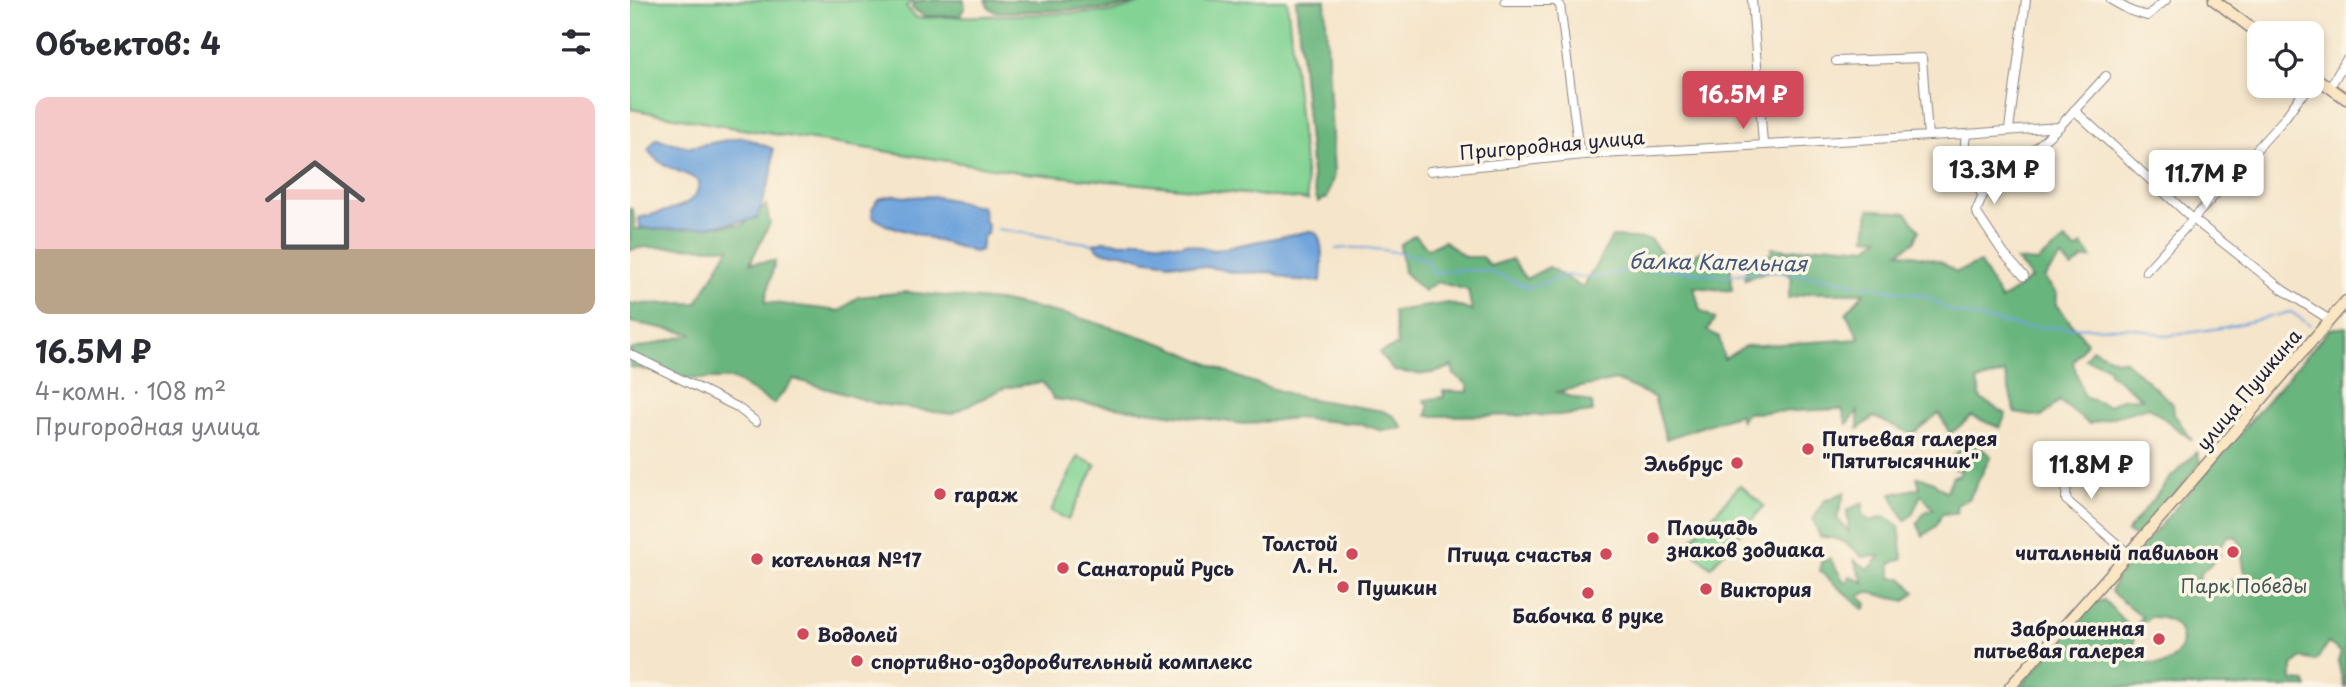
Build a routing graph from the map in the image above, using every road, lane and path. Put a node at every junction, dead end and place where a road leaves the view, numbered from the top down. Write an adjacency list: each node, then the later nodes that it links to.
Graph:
1 (1752, 0): 20 (street)
2 (2026, 0): 17 (street)
3 (2111, 0): 4 (street)
4 (2166, 0)
5 (2214, 0): 7 (street)
6 (1505, 1): 21 (street)
7 (2247, 25)
8 (2346, 60): 11 (street)
9 (1836, 61): 19 (street)
10 (2106, 76): 15 (street)
11 (2324, 78)
12 (2324, 84): 14 (street)
13 (2299, 98): 24 (street)
14 (2346, 99)
15 (2074, 110): 16 (street); 24 (street)
16 (2059, 127): 17 (street, Пригородная улица); 23 (street)
17 (2010, 129): 18 (street, Пригородная улица)
18 (1966, 134): 19 (street, Пригородная улица); 23 (street)
19 (1928, 136): 20 (street, Пригородная улица)
20 (1763, 144): 21 (street, Пригородная улица)
21 (1583, 155): 22 (street, Пригородная улица)
22 (1430, 172)
23 (1983, 195): 26 (street)
24 (2193, 219): 25 (street); 28 (street)
25 (2146, 271)
26 (2024, 276)
27 (2346, 301): 28 (street, улица Пушкина)
28 (2329, 321): 32 (street, улица Пушкина)
29 (630, 354): 30 (street)
30 (756, 422)
31 (2056, 451): 32 (street)
32 (2129, 554): 33 (street, улица Пушкина)
33 (2010, 687)

